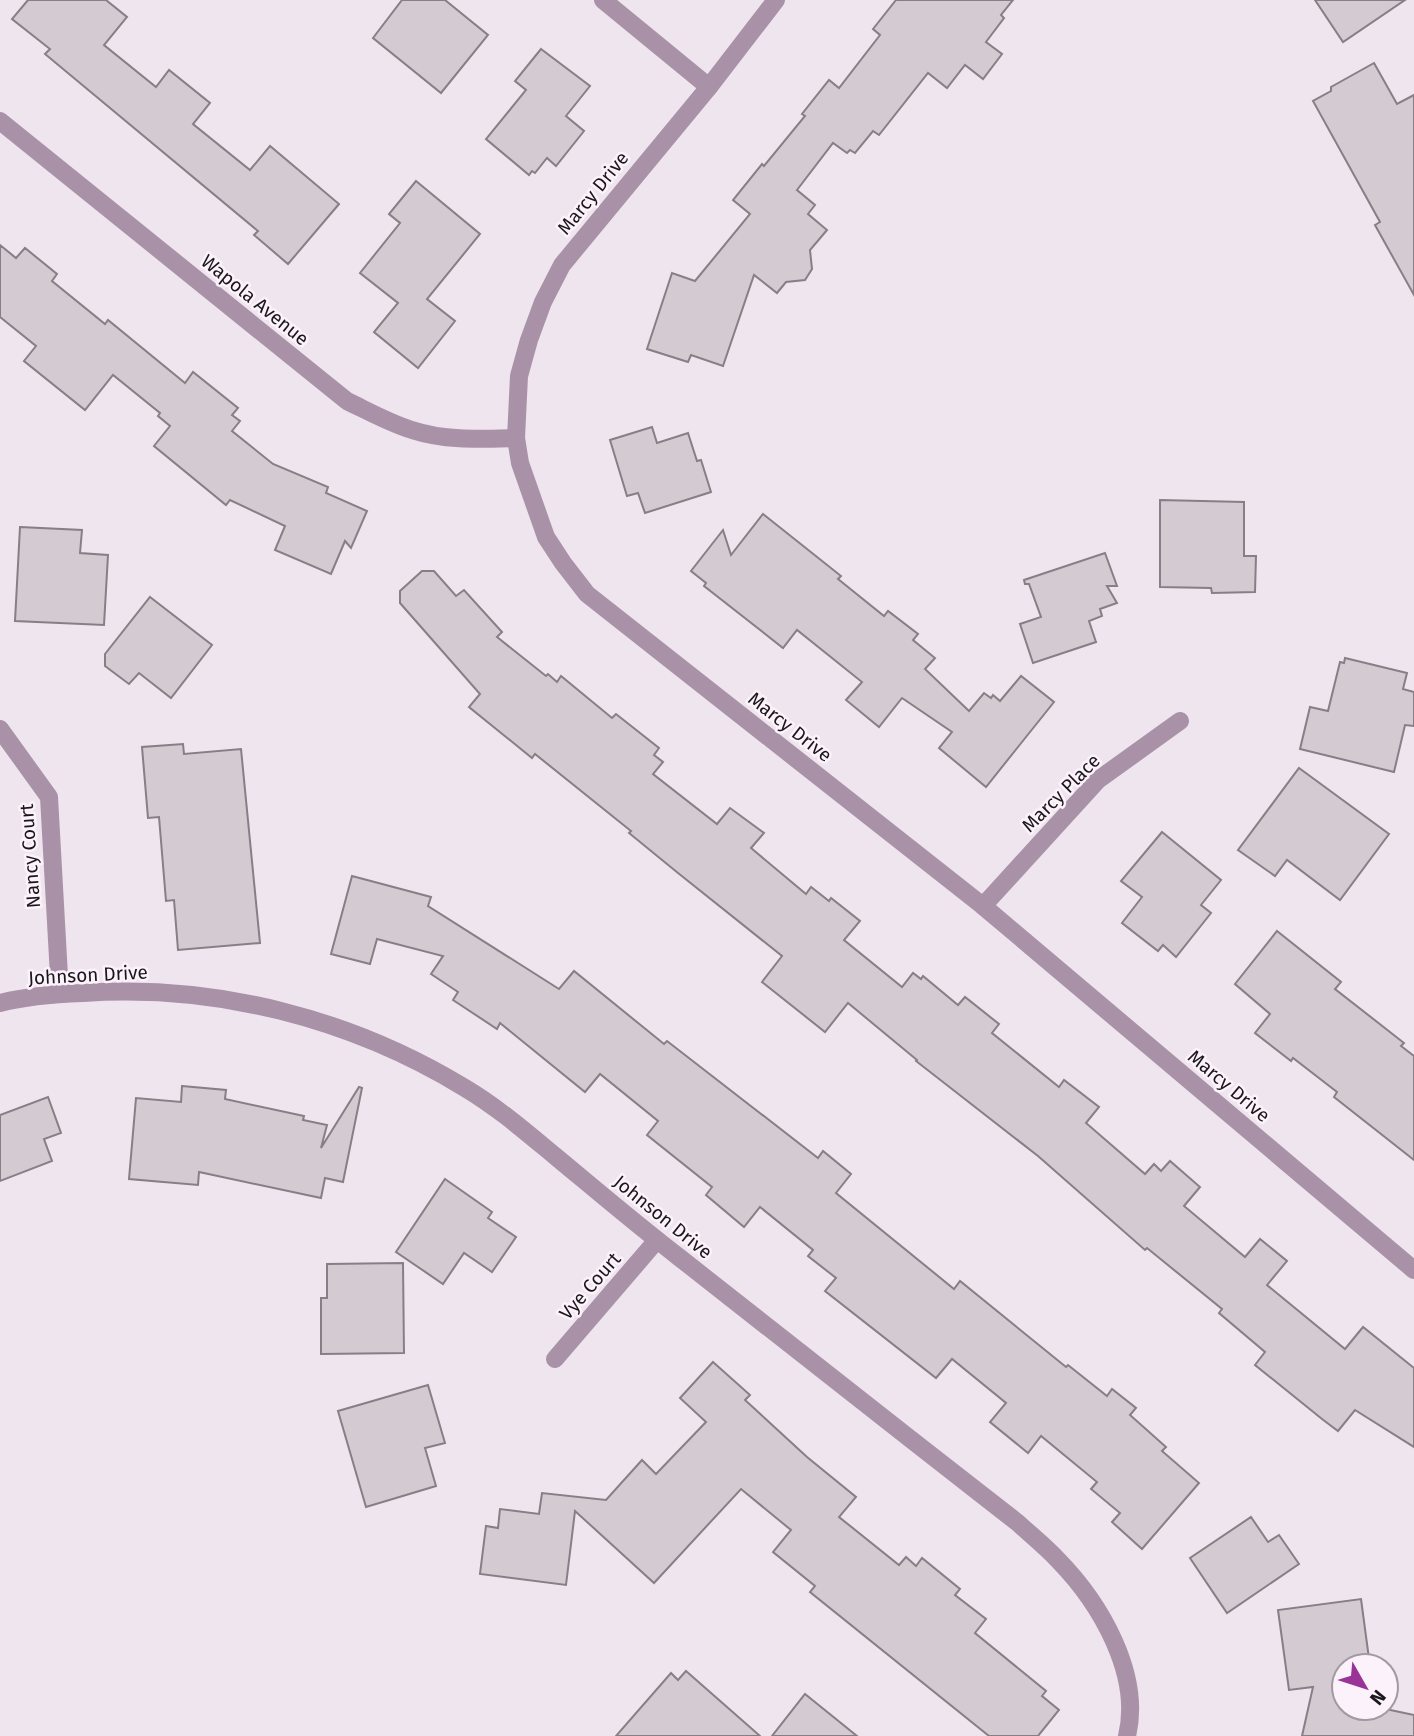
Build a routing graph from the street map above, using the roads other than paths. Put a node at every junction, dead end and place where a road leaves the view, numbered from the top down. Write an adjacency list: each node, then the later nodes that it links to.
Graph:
1 (603, 0): 3 (street)
2 (776, 0): 3 (street, Marcy Drive)
3 (709, 88): 5 (street, Marcy Drive)
4 (0, 121): 5 (street, Wapola Avenue)
5 (516, 438): 8 (street, Marcy Drive)
6 (1180, 721): 8 (street, Marcy Place)
7 (0, 729): 9 (street, Nancy Court)
8 (983, 906): 12 (street, Marcy Drive)
9 (60, 994): 10 (street, Johnson Drive); 11 (street, Johnson Drive)
10 (0, 1003)
11 (657, 1240): 13 (street, Vye Court); 14 (street, Johnson Drive)
12 (1414, 1270)
13 (555, 1360)
14 (1127, 1736)

